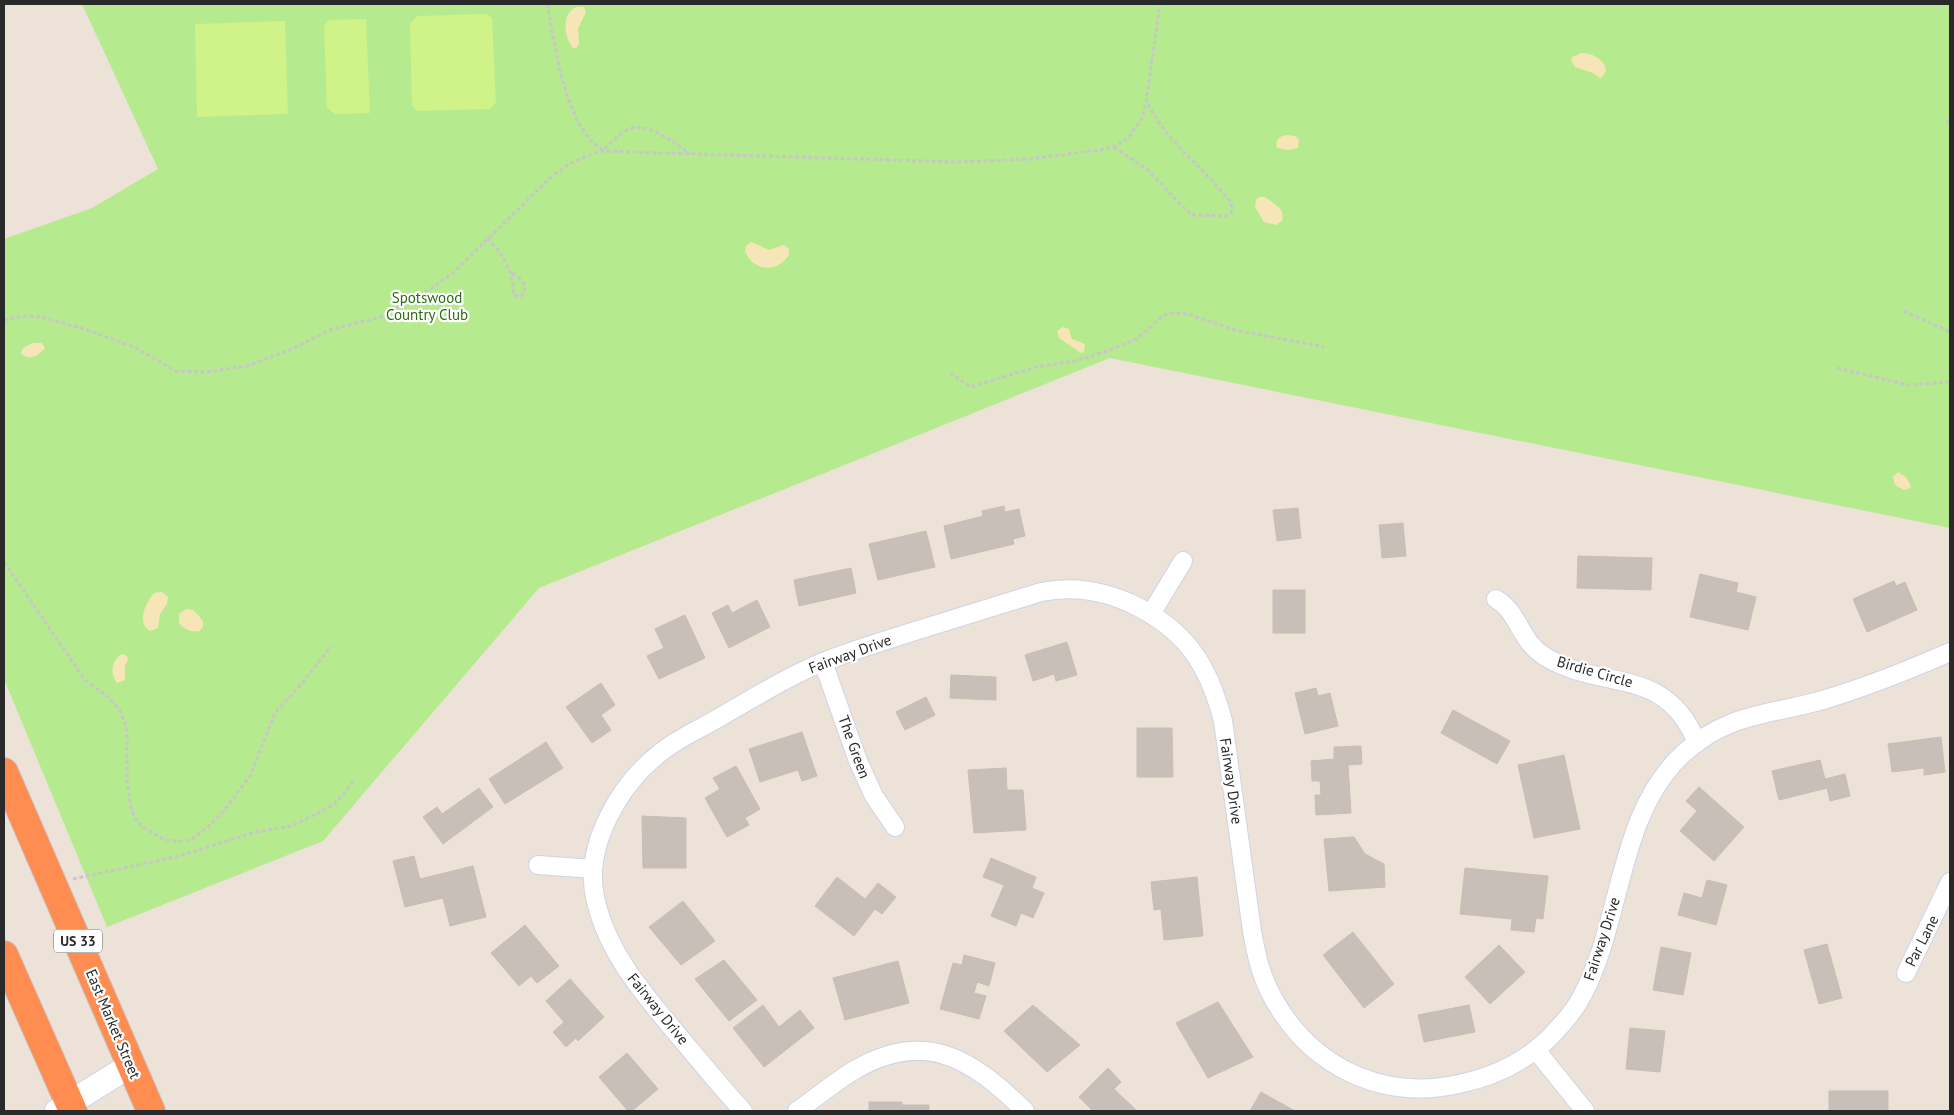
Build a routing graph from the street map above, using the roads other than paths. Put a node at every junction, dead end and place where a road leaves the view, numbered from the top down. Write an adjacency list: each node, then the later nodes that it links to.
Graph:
1 (1183, 561): 3 (street)
2 (1496, 599): 6 (street, Birdie Circle)
3 (1152, 614): 5 (street, Fairway Drive); 14 (street, Fairway Drive)
4 (1950, 652): 6 (street, Fairway Drive)
5 (823, 662): 8 (street, The Green); 10 (street, Fairway Drive)
6 (1696, 743): 14 (street, Fairway Drive)
7 (4, 772): 15 (highway, East Market Street / US 33)
8 (895, 826)
9 (538, 865): 10 (street)
10 (593, 869): 18 (street, Fairway Drive)
11 (1950, 882): 13 (street, Par Lane)
12 (4, 955): 16 (highway)
13 (1906, 973)
14 (1536, 1050): 21 (street)
15 (131, 1065): 16 (street); 17 (highway, East Market Street / US 33)
16 (67, 1109)
17 (151, 1111)
18 (743, 1111)
19 (797, 1111): 20 (street)
20 (1025, 1111)
21 (1585, 1111)

